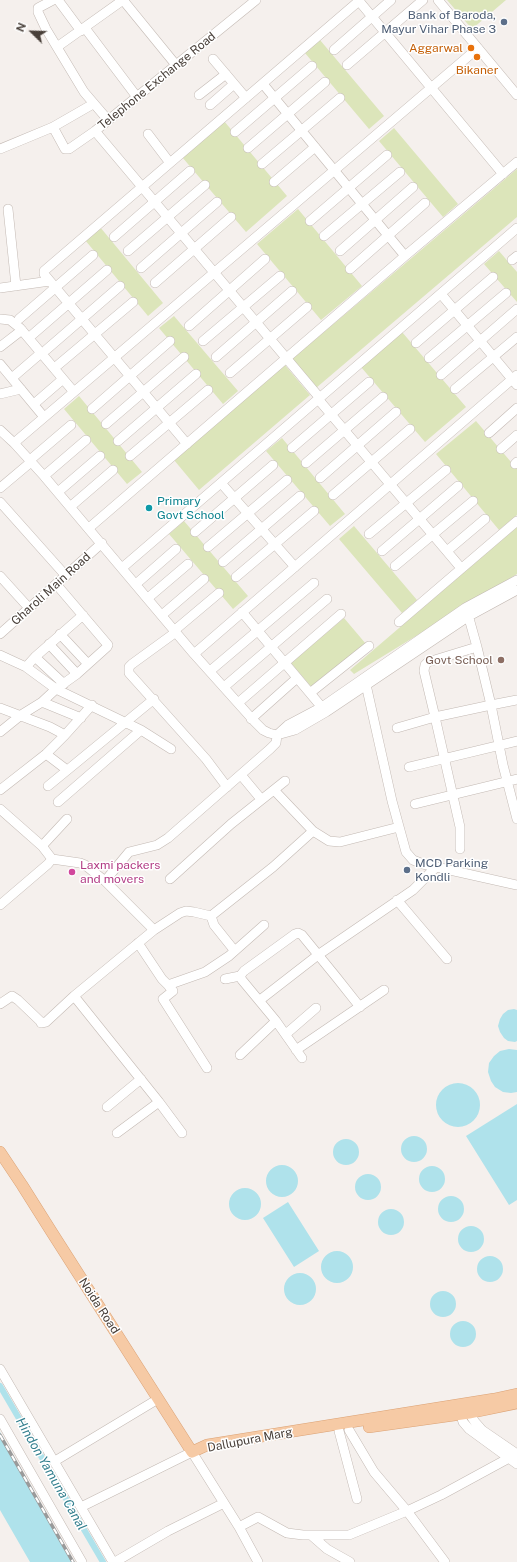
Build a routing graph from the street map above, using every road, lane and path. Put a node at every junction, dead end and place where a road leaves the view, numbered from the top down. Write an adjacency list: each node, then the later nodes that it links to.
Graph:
1 (53, 0): 12 (street)
2 (58, 0): 10 (street)
3 (123, 0): 10 (street); 16 (street)
4 (256, 0): 16 (street, Telephone Exchange Road)
5 (391, 0): 9 (street)
6 (423, 0): 11 (street)
7 (438, 0): 13 (street)
8 (359, 1): 9 (street); 22 (street)
9 (372, 17): 11 (street); 14 (street)
10 (83, 29): 12 (street); 26 (street)
11 (385, 33): 17 (street); 23 (street)
12 (57, 47): 30 (street)
13 (478, 48): 23 (street); 24 (street)
14 (334, 50)
15 (213, 59): 19 (street)
16 (176, 65): 26 (street, Telephone Exchange Road)
17 (347, 65)
18 (312, 66): 28 (street)
19 (226, 74): 21 (street); 25 (street)
20 (326, 82): 32 (street)
21 (234, 84): 27 (street); 31 (street)
22 (263, 84): 27 (street); 28 (street)
23 (431, 88): 46 (street); 49 (street)
24 (517, 95)
25 (199, 96)
26 (137, 97): 33 (street, Telephone Exchange Road)
27 (246, 98): 44 (street)
28 (274, 98): 32 (street); 37 (street)
29 (340, 98): 36 (street)
30 (93, 104): 33 (street); 34 (street)
31 (210, 105)
32 (288, 114): 36 (street); 40 (street)
33 (108, 120): 35 (street, Telephone Exchange Road)
34 (53, 127): 35 (street); 41 (street)
35 (96, 130): 52 (street, Telephone Exchange Road)
36 (301, 131): 39 (street); 45 (street)
37 (235, 132)
38 (148, 134): 44 (street)
39 (315, 147): 46 (street); 50 (street)
40 (248, 148)
41 (0, 149)
42 (388, 155): 54 (street)
43 (517, 162): 49 (street)
44 (170, 163): 52 (street)
45 (262, 164)
46 (334, 170): 54 (street); 78 (street)
47 (190, 171): 55 (street)
48 (400, 172): 58 (street)
49 (503, 174): 73 (street)
50 (274, 182)
51 (205, 185): 60 (street)
52 (143, 187): 55 (street, Telephone Exchange Road); 82 (street)
53 (413, 187): 62 (street)
54 (348, 188): 58 (street); 63 (street)
55 (155, 201): 60 (street, Telephone Exchange Road); 68 (street)
56 (217, 202): 65 (street)
57 (425, 203): 67 (street)
58 (362, 204): 62 (street); 66 (street)
59 (8, 209): 83 (street)
60 (168, 217): 65 (street, Telephone Exchange Road); 70 (street)
61 (231, 217): 69 (street)
62 (375, 220): 67 (street); 71 (street)
63 (310, 221)
64 (517, 228): 89 (street)
65 (182, 233): 69 (street, Telephone Exchange Road); 75 (street)
66 (324, 236)
67 (388, 236): 73 (street); 77 (street)
68 (114, 237)
69 (195, 249): 78 (street, Telephone Exchange Road); 81 (street)
70 (128, 251)
71 (340, 251)
72 (93, 255): 82 (street)
73 (405, 256): 118 (street)
74 (265, 260): 86 (street)
75 (141, 268)
76 (107, 270): 91 (street)
77 (350, 270)
78 (214, 272): 86 (street, Telephone Exchange Road); 113 (street)
79 (280, 276): 92 (street)
80 (493, 277): 95 (street)
81 (155, 283)
82 (53, 284): 83 (street); 91 (street); 97 (street)
83 (16, 286): 85 (street)
84 (120, 286): 98 (street)
85 (0, 288)
86 (230, 290): 92 (street, Telephone Exchange Road); 100 (street)
87 (292, 291): 99 (street)
88 (506, 293): 101 (street)
89 (440, 294): 95 (street); 136 (street)
90 (133, 302): 103 (street)
91 (69, 303): 98 (street); 104 (street)
92 (243, 307): 99 (street, Telephone Exchange Road); 107 (street)
93 (307, 307): 106 (street)
94 (517, 309): 108 (street)
95 (454, 310): 101 (street); 110 (street)
96 (0, 319): 102 (street)
97 (19, 319)
98 (82, 319): 103 (street); 112 (street)
99 (256, 322): 106 (street, Telephone Exchange Road); 115 (street)
100 (189, 326)
101 (467, 326): 108 (street); 117 (street)
102 (22, 330): 111 (street); 112 (street)
103 (95, 334): 113 (street); 120 (street)
104 (32, 335)
105 (517, 336): 116 (street)
106 (270, 338): 118 (street, Telephone Exchange Road); 121 (street)
107 (203, 341)
108 (480, 341): 116 (street); 123 (street)
109 (170, 342): 124 (street)
110 (416, 344)
111 (0, 347)
112 (43, 351): 125 (street); 126 (street)
113 (114, 357): 124 (street); 132 (street)
114 (184, 357): 133 (street)
115 (216, 357)
116 (493, 357): 127 (street); 131 (street)
117 (429, 358)
118 (287, 359): 136 (street, Telephone Exchange Road); 155 (street)
119 (0, 364): 125 (street)
120 (58, 365)
121 (230, 373)
122 (196, 374): 138 (street)
123 (441, 375)
124 (130, 376): 133 (street); 140 (street)
125 (12, 378): 129 (street)
126 (63, 379): 132 (street); 137 (street)
127 (515, 380): 171 (street)
128 (369, 382): 142 (street)
129 (21, 389): 134 (street); 137 (street)
130 (208, 390): 144 (street)
131 (455, 390)
132 (74, 392): 143 (street)
133 (144, 392): 138 (street); 145 (street)
134 (0, 394)
135 (383, 397): 149 (street)
136 (318, 398): 142 (street, Telephone Exchange Road); 170 (street)
137 (34, 404): 143 (street)
138 (157, 407): 144 (street); 153 (street)
139 (517, 408): 150 (street)
140 (92, 409)
141 (396, 412): 156 (street)
142 (331, 414): 149 (street, Telephone Exchange Road); 157 (street)
143 (44, 417): 154 (street)
144 (170, 423): 155 (street); 160 (street)
145 (106, 424)
146 (71, 425): 161 (street)
147 (410, 429): 162 (street)
148 (0, 430): 154 (street)
149 (344, 430): 156 (street, Telephone Exchange Road); 163 (street)
150 (489, 433)
151 (517, 435): 158 (street)
152 (86, 440): 167 (street)
153 (118, 441)
154 (14, 443): 161 (street)
155 (187, 444): 187 (street)
156 (358, 446): 162 (street, Telephone Exchange Road); 168 (street)
157 (292, 448)
158 (500, 449)
159 (100, 456): 174 (street)
160 (130, 456)
161 (31, 461): 167 (street); 173 (street)
162 (371, 462): 171 (street, Telephone Exchange Road); 175 (street)
163 (306, 463)
164 (273, 464): 177 (street)
165 (113, 470): 181 (street)
166 (446, 470): 180 (street)
167 (44, 476): 174 (street)
168 (320, 478)
169 (287, 480): 183 (street)
170 (221, 483): 177 (street); 202 (street)
171 (391, 484): 180 (street, Telephone Exchange Road); 201 (street)
172 (458, 486): 184 (street)
173 (0, 488)
174 (58, 492): 181 (street)
175 (333, 495)
176 (300, 496): 188 (street)
177 (234, 498): 183 (street); 189 (street)
178 (472, 501): 191 (street)
179 (0, 502): 205 (street)
180 (406, 503): 184 (street, Telephone Exchange Road); 190 (street)
181 (70, 506): 187 (street)
182 (314, 511): 193 (street)
183 (248, 513): 188 (street); 194 (street)
184 (420, 519): 191 (street, Telephone Exchange Road); 196 (street)
185 (485, 519): 197 (street)
186 (517, 521): 203 (street)
187 (89, 528): 192 (street)
188 (262, 529): 193 (street); 198 (street)
189 (195, 532)
190 (369, 534)
191 (433, 535): 197 (street, Telephone Exchange Road); 200 (street)
192 (102, 543): 202 (street); 205 (street, Gharoli Main Road)
193 (275, 544): 201 (street); 206 (street)
194 (208, 547)
195 (176, 549): 211 (street)
196 (382, 551)
197 (447, 552): 203 (street, Telephone Exchange Road)
198 (223, 562)
199 (188, 564): 214 (street)
200 (396, 566)
201 (294, 567): 217 (street)
202 (122, 568): 211 (street)
203 (461, 568): 222 (street)
204 (0, 576): 216 (street)
205 (66, 576): 210 (street, Gharoli Main Road)
206 (236, 577)
207 (204, 579): 221 (street)
208 (517, 580): 218 (street)
209 (314, 583): 224 (street)
210 (56, 584): 216 (street, Gharoli Main Road); 220 (street)
211 (136, 584): 214 (street)
212 (517, 590): 218 (street)
213 (219, 593): 223 (street)
214 (148, 598): 221 (street)
215 (327, 599): 228 (street)
216 (29, 608): 225 (street, Gharoli Main Road)
217 (242, 612): 224 (street); 231 (street)
218 (467, 612): 230 (street); 240 (street)
219 (341, 614): 234 (street)
220 (83, 615): 226 (street); 235 (street)
221 (162, 615): 223 (street)
222 (400, 622)
223 (175, 631): 231 (street); 244 (street)
224 (258, 631): 228 (street); 237 (street)
225 (0, 634)
226 (60, 634): 227 (street); 235 (street)
227 (49, 644): 233 (street); 238 (street)
228 (271, 646): 234 (street); 242 (street)
229 (369, 646): 243 (street)
230 (477, 647): 248 (street); 253 (street)
231 (194, 654): 237 (street)
232 (0, 655): 236 (street)
233 (35, 657): 236 (street); 241 (street)
234 (285, 663): 239 (street); 247 (street)
235 (88, 664): 238 (street)
236 (26, 667): 241 (street)
237 (210, 671): 242 (street)
238 (76, 674): 241 (street)
239 (297, 678): 243 (street); 255 (street)
240 (365, 681): 251 (street); 284 (street)
241 (60, 686): 246 (street); 249 (street)
242 (224, 687): 247 (street)
243 (310, 693): 251 (street)
244 (154, 699): 256 (street); 274 (street)
245 (517, 700): 248 (street)
246 (42, 702): 252 (street); 254 (street)
247 (238, 703): 255 (street)
248 (491, 705): 253 (street); 263 (street)
249 (92, 706): 254 (street); 256 (street)
250 (0, 708): 252 (street)
251 (324, 710): 261 (street)
252 (21, 715): 259 (street); 260 (street)
253 (435, 717): 257 (street); 266 (street)
254 (81, 718): 260 (street)
255 (251, 719): 261 (street)
256 (126, 722): 258 (street); 268 (street)
257 (397, 728)
258 (141, 730): 264 (street); 279 (street)
259 (0, 732)
260 (66, 735): 265 (street)
261 (278, 735): 269 (street)
262 (517, 741): 263 (street)
263 (499, 745): 266 (street); 272 (street)
264 (171, 749)
265 (46, 754): 268 (street); 275 (street)
266 (444, 758): 267 (street); 277 (street)
267 (410, 767)
268 (67, 770): 273 (street)
269 (241, 775): 274 (street); 278 (street)
270 (517, 780): 272 (street)
271 (285, 781): 276 (street)
272 (507, 782): 277 (street); 283 (street)
273 (48, 786)
274 (227, 787): 291 (street)
275 (0, 790)
276 (274, 790): 278 (street); 285 (street)
277 (453, 794): 280 (street); 287 (street)
278 (262, 799): 290 (street)
279 (58, 802)
280 (415, 804)
281 (0, 809): 286 (street)
282 (66, 819): 286 (street)
283 (517, 819)
284 (399, 827): 285 (street); 289 (street)
285 (313, 831): 295 (street)
286 (42, 846): 288 (street)
287 (460, 849)
288 (52, 859): 291 (street); 294 (street)
289 (436, 867): 292 (street); 293 (street)
290 (170, 879)
291 (105, 881): 297 (street)
292 (517, 885)
293 (397, 900): 300 (street); 301 (street)
294 (1, 902)
295 (211, 916): 297 (street); 299 (street)
296 (264, 925): 299 (street)
297 (154, 930): 298 (street)
298 (138, 943): 304 (street); 306 (street)
299 (234, 950): 304 (street)
300 (318, 955): 302 (street); 307 (street); 309 (street)
301 (447, 959)
302 (240, 976): 303 (street); 307 (street)
303 (225, 979)
304 (168, 985): 316 (street)
305 (384, 990): 309 (street)
306 (74, 996): 308 (street); 317 (street)
307 (260, 1000): 311 (street)
308 (0, 1004)
309 (360, 1007): 313 (street)
310 (316, 1008): 312 (street)
311 (276, 1021): 312 (street); 314 (street)
312 (286, 1034): 313 (street)
313 (296, 1050): 315 (street)
314 (240, 1055)
315 (302, 1058)
316 (207, 1068)
317 (141, 1079): 318 (street); 319 (street)
318 (159, 1102): 320 (street); 321 (street)
319 (107, 1107)
320 (117, 1133)
321 (182, 1133)
322 (0, 1152): 325 (main road, Noida Road)
323 (0, 1369): 332 (street)
324 (517, 1394): 327 (main road, Dallupura Marg)
325 (158, 1399): 330 (main road, Noida Road); 332 (street)
326 (517, 1403): 327 (main road, Dallupura Marg)
327 (464, 1409): 329 (main road, Dallupura Marg); 330 (main road, Dallupura Marg); 331 (street)
328 (0, 1419): 340 (street)
329 (344, 1430): 330 (main road, Dallupura Marg); 334 (street); 337 (street)
330 (197, 1450): 335 (street); 336 (street)
331 (513, 1456): 333 (street); 337 (street)
332 (54, 1461): 336 (street)
333 (517, 1464)
334 (357, 1499)
335 (224, 1503): 338 (street); 341 (street)
336 (81, 1507): 341 (street)
337 (407, 1511): 339 (street); 344 (street)
338 (239, 1527): 339 (street); 342 (street)
339 (311, 1535): 343 (street)
340 (82, 1562)
341 (114, 1562)
342 (258, 1562)
343 (350, 1562)
344 (445, 1562)

